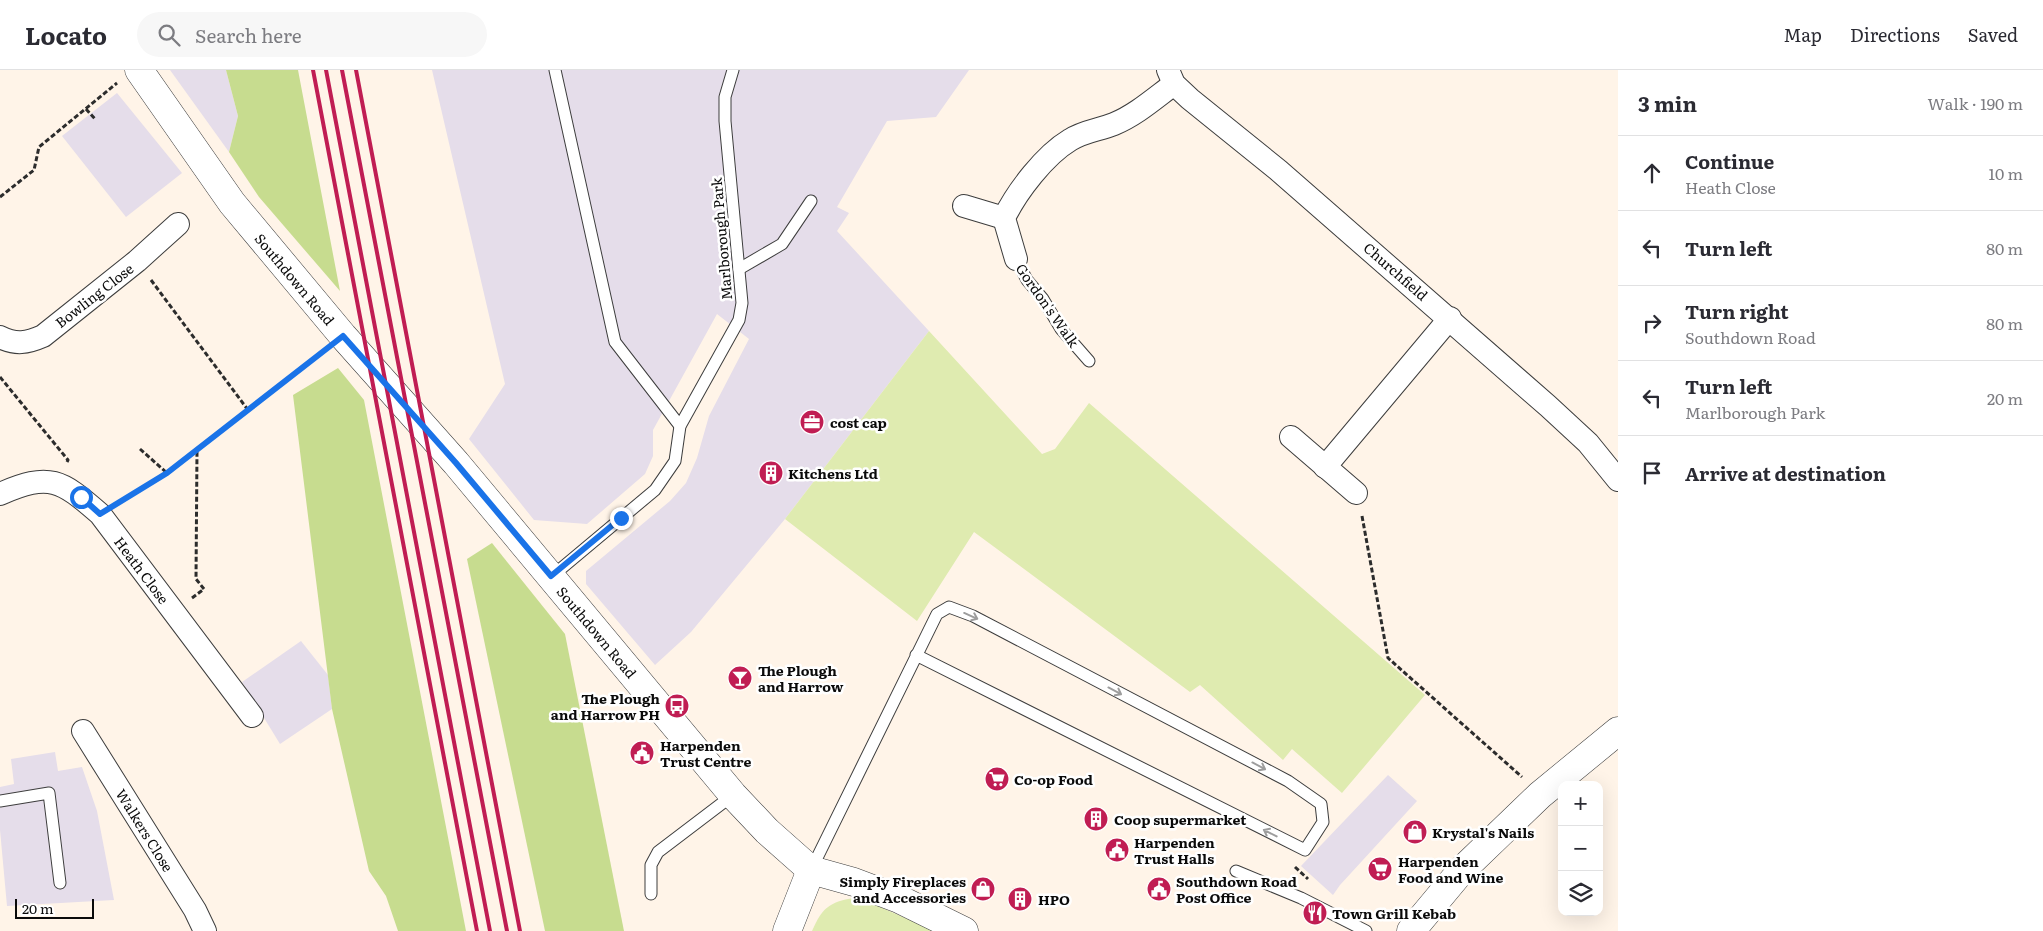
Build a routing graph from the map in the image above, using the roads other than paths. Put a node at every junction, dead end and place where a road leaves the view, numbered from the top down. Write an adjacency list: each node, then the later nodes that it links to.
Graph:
1 (555, 70): 14 (lane)
2 (733, 70): 10 (lane, Marlborough Park)
3 (129, 76): 20 (street, Southdown Road)
4 (1171, 77): 7 (street); 11 (street, Churchfield)
5 (811, 201): 10 (lane)
6 (964, 206): 7 (street)
7 (1004, 218): 9 (street, Gordon's Walk)
8 (178, 224): 12 (street, Bowling Close)
9 (1016, 259): 13 (lane, Gordon's Walk)
10 (739, 269): 14 (lane, Marlborough Park)
11 (1450, 318): 16 (street); 17 (street, Churchfield)
12 (0, 338)
13 (1089, 361)
14 (680, 426): 20 (lane, Marlborough Park)
15 (1291, 437): 16 (street)
16 (1325, 467): 19 (street)
17 (1618, 480)
18 (0, 494): 22 (street, Heath Close)
19 (1356, 494)
20 (551, 576): 25 (street, Southdown Road)
21 (916, 655): 21 (lane, one-way to 21); 27 (lane)
22 (252, 716)
23 (83, 731): 31 (street, Walkers Close)
24 (1618, 731): 35 (street)
25 (733, 794): 27 (street, Southdown Road); 30 (lane)
26 (0, 801): 29 (lane)
27 (811, 870): 32 (street); 33 (street, Southdown Road)
28 (1236, 871): 34 (lane)
29 (60, 883)
30 (651, 894)
31 (204, 931)
32 (787, 931)
33 (964, 931)
34 (1366, 931)
35 (1411, 931)

